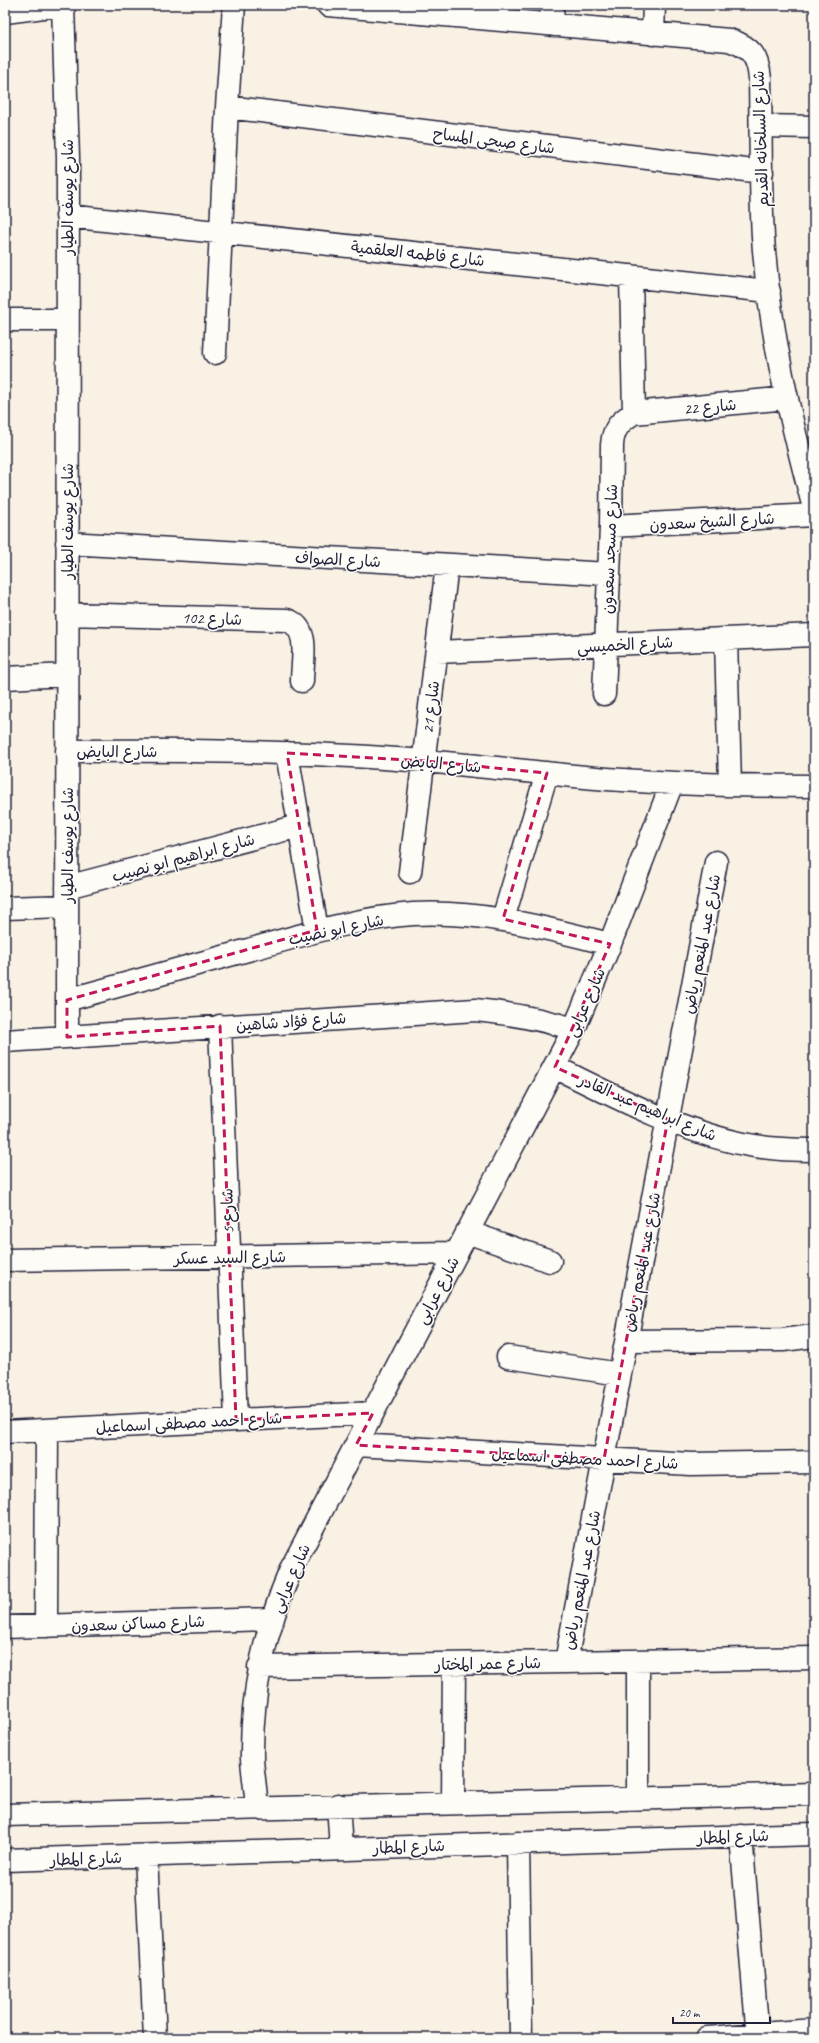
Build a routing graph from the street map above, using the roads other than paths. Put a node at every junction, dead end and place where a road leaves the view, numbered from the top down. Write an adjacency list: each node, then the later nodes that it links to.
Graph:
1 (59, 5): 7 (street)
2 (63, 5): 14 (street, شارع يوسف الطيار)
3 (234, 5): 10 (street)
4 (337, 5): 6 (street, شارع السلخانه القديم)
5 (654, 5): 9 (street)
6 (440, 10): 8 (street, شارع السلخانه القديم)
7 (5, 12)
8 (552, 15): 9 (street, شارع السلخانه القديم)
9 (653, 34): 11 (street, شارع السلخانه القديم)
10 (227, 107): 13 (street, شارع صبحى المساح); 15 (street)
11 (761, 126): 12 (street); 13 (street, شارع السلخانه القديم)
12 (814, 127)
13 (762, 172): 17 (street, شارع السلخانه القديم)
14 (67, 216): 15 (street, شارع فاطمه العلقمية); 19 (street, شارع يوسف الطيار)
15 (220, 232): 16 (street, شارع فاطمه العلقمية); 20 (street)
16 (631, 276): 17 (street, شارع فاطمه العلقمية); 22 (street)
17 (769, 291): 21 (street, شارع السلخانه القديم)
18 (5, 320): 19 (street)
19 (67, 320): 26 (street, شارع يوسف الطيار)
20 (215, 353)
21 (787, 398): 22 (street, شارع 22); 23 (street, شارع السلخانه القديم)
22 (634, 413): 25 (street, شارع مسجد سعدون)
23 (814, 508)
24 (814, 515): 25 (street, شارع الشيخ سعدون)
25 (611, 526): 28 (street, شارع مسجد سعدون)
26 (67, 544): 27 (street, شارع الصواف); 29 (street, شارع يوسف الطيار)
27 (447, 565): 28 (street, شارع الصواف); 33 (street, شارع 21)
28 (609, 574): 32 (street, شارع مسجد سعدون)
29 (67, 614): 34 (street, شارع يوسف الطيار); 36 (street, شارع 102)
30 (814, 635): 31 (street, شارع الخميسي)
31 (726, 639): 32 (street, شارع الخميسي); 43 (street)
32 (606, 645): 33 (street, شارع الخميسي); 37 (street, شارع مسجد سعدون)
33 (437, 652): 40 (street, شارع 21)
34 (67, 675): 35 (street); 38 (street, شارع يوسف الطيار)
35 (5, 678)
36 (302, 681)
37 (604, 694)
38 (67, 751): 39 (street, شارع البايض); 48 (street, شارع يوسف الطيار)
39 (286, 753): 40 (street, شارع البايض); 45 (street)
40 (424, 761): 41 (street, شارع البايض); 47 (street, شارع 21)
41 (547, 773): 42 (street, شارع البايض); 50 (street)
42 (672, 783): 43 (street, شارع البايض); 52 (street, شارع عرابى)
43 (730, 785): 44 (street, شارع البايض)
44 (814, 786)
45 (299, 826): 48 (street, شارع ابراهيم ابو نصيب); 51 (street)
46 (716, 862): 59 (street, شارع عبد المنعم رياض)
47 (410, 872)
48 (67, 897): 49 (street, شارع ابراهيم ابو نصيب); 53 (street, شارع يوسف الطيار)
49 (5, 908)
50 (503, 919): 51 (street, شارع ابو نصيب); 52 (street, شارع ابو نصيب)
51 (317, 930): 53 (street, شارع ابو نصيب)
52 (610, 944): 55 (street, شارع عرابى)
53 (67, 1000): 56 (street, شارع يوسف الطيار)
54 (220, 1026): 55 (street, شارع فؤاد شاهين); 56 (street, شارع فؤاد شاهين); 63 (street, شارع 5)
55 (574, 1029): 58 (street, شارع عرابى)
56 (67, 1037): 57 (street, شارع فؤاد شاهين)
57 (5, 1041)
58 (555, 1067): 59 (street, شارع ابراهيم عبد القادر); 61 (street, شارع عرابى)
59 (668, 1119): 60 (street, شارع ابراهيم عبد القادر); 67 (street, شارع عبد المنعم رياض)
60 (814, 1150)
61 (467, 1232): 62 (street, شارع عرابى); 65 (street)
62 (456, 1253): 63 (street, شارع السيد عسكر); 70 (street, شارع عرابى)
63 (229, 1257): 64 (street, شارع السيد عسكر); 71 (street, شارع 5)
64 (5, 1260)
65 (550, 1260)
66 (814, 1336): 67 (street)
67 (627, 1341): 69 (street, شارع عبد المنعم رياض)
68 (508, 1357): 69 (street)
69 (620, 1374): 75 (street, شارع عبد المنعم رياض)
70 (373, 1413): 71 (street, شارع احمد مصطفى اسماعيل); 74 (street, شارع عرابى)
71 (236, 1420): 72 (street, شارع احمد مصطفى اسماعيل)
72 (47, 1430): 73 (street, شارع احمد مصطفى اسماعيل); 78 (street)
73 (5, 1432)
74 (356, 1445): 75 (street, شارع احمد مصطفى اسماعيل); 77 (street, شارع عرابى)
75 (604, 1459): 76 (street, شارع احمد مصطفى اسماعيل); 82 (street, شارع عبد المنعم رياض)
76 (814, 1462)
77 (272, 1619): 78 (street, شارع مساكن سعدون); 84 (street, شارع عرابى)
78 (46, 1626): 79 (street, شارع مساكن سعدون)
79 (5, 1627)
80 (814, 1658): 81 (street, شارع عمر المختار)
81 (638, 1661): 82 (street, شارع عمر المختار); 86 (street)
82 (566, 1662): 83 (street, شارع عمر المختار)
83 (454, 1664): 84 (street, شارع عمر المختار); 87 (street)
84 (259, 1667): 89 (street, شارع عرابى)
85 (814, 1794): 86 (street)
86 (638, 1798): 87 (street)
87 (453, 1802): 88 (street)
88 (338, 1805): 89 (street); 94 (street)
89 (257, 1808): 90 (street)
90 (5, 1815)
91 (814, 1834): 92 (street, شارع المطار)
92 (741, 1836): 93 (street, شارع المطار); 98 (street)
93 (518, 1843): 94 (street, شارع المطار); 100 (street)
94 (341, 1848): 95 (street, شارع المطار)
95 (146, 1856): 96 (street, شارع المطار); 99 (street)
96 (5, 1860)
97 (814, 2030): 98 (street)
98 (758, 2037): 101 (street)
99 (155, 2038)
100 (521, 2038)
101 (707, 2038)

